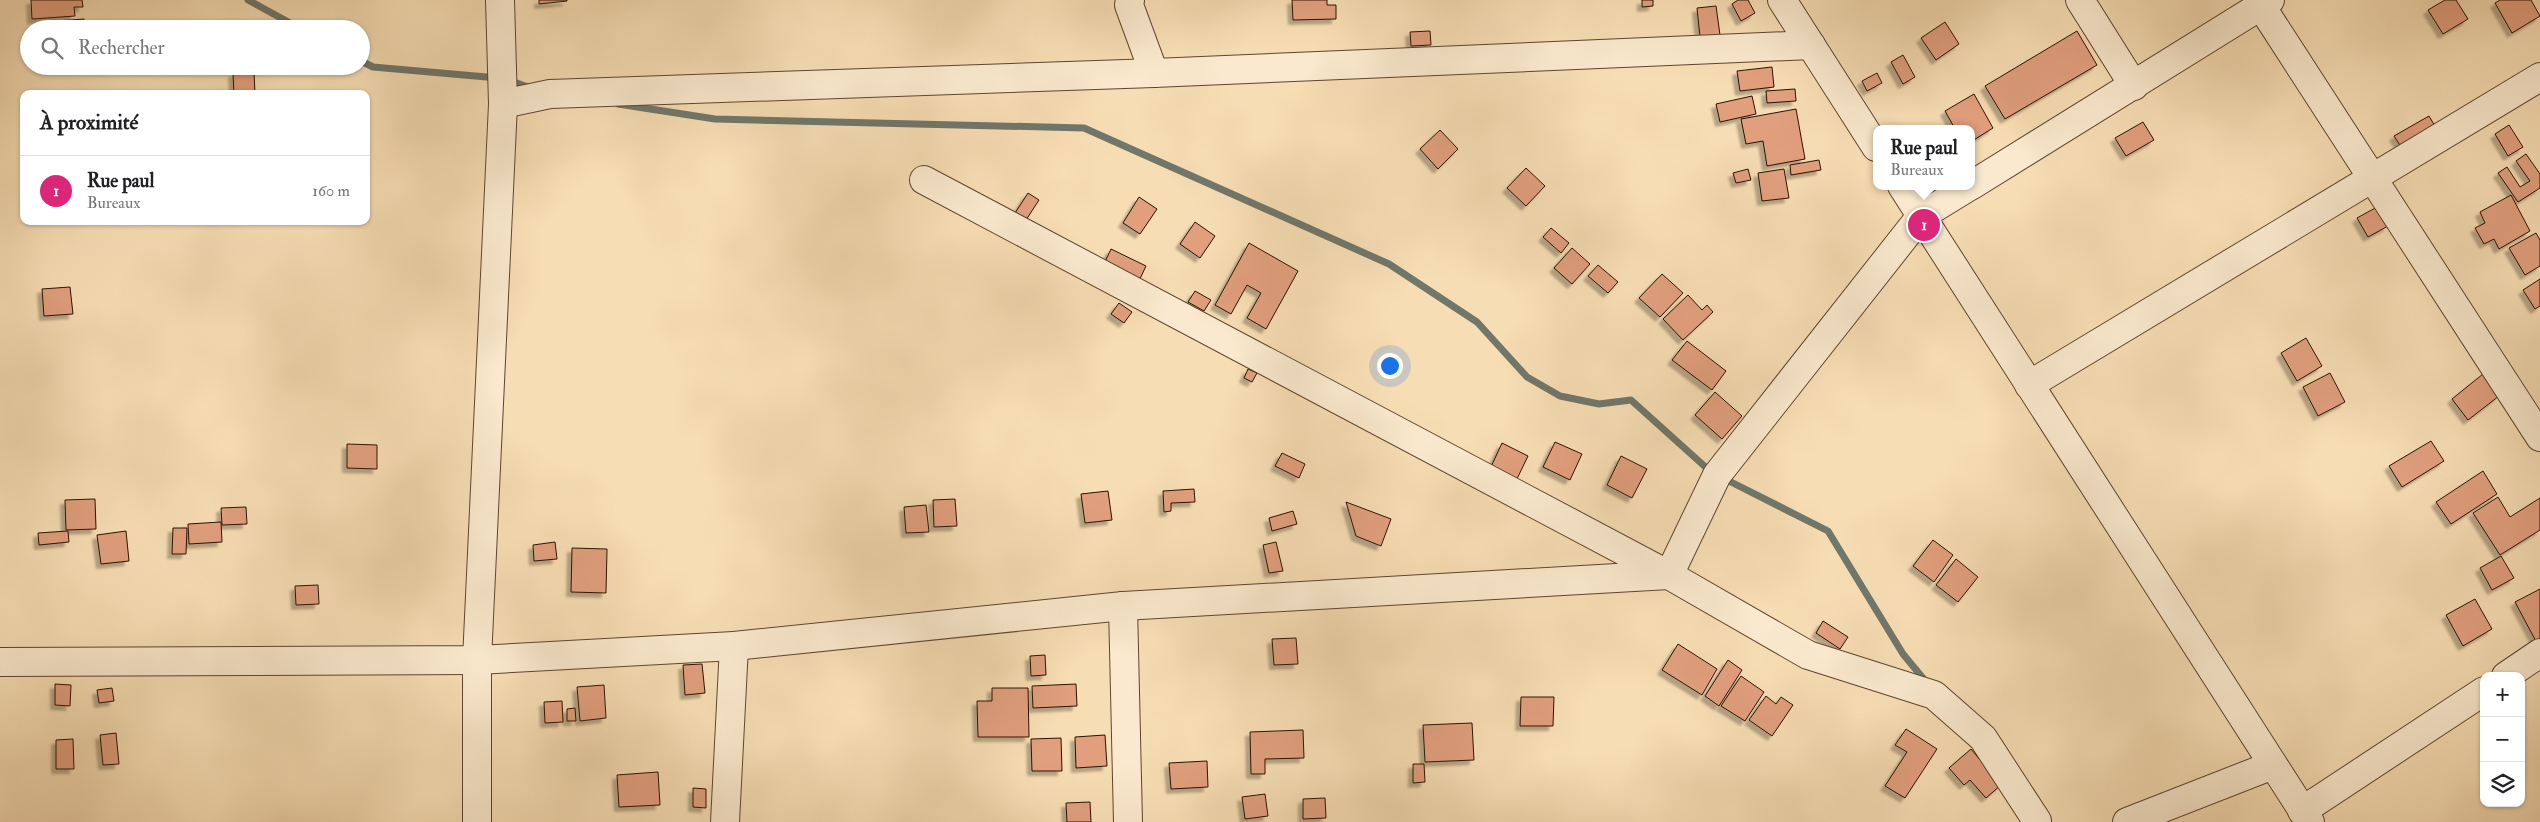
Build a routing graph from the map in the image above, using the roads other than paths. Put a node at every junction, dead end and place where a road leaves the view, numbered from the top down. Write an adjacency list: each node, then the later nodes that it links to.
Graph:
1 (500, 0): 10 (street)
2 (1130, 0): 7 (street)
3 (1782, 0): 6 (street)
4 (2080, 0): 8 (street)
5 (2265, 3): 8 (street); 12 (street)
6 (1810, 44): 7 (street); 11 (street)
7 (1154, 74): 10 (street)
8 (2134, 86): 14 (street)
9 (2536, 87): 12 (street)
10 (503, 104): 24 (street)
11 (1873, 142)
12 (2372, 178): 18 (street); 19 (street)
13 (924, 180): 20 (street)
14 (1975, 184)
15 (1905, 190): 17 (street)
16 (1964, 190): 17 (street)
17 (1921, 216): 18 (street); 20 (street)
18 (2029, 385): 28 (street)
19 (2540, 437)
20 (1669, 575): 21 (street); 33 (street)
21 (1123, 606): 22 (street); 32 (street)
22 (734, 646): 24 (street); 31 (street)
23 (2540, 653): 26 (street)
24 (477, 660): 25 (street); 30 (street)
25 (0, 662)
26 (2512, 672)
27 (2480, 693): 29 (street)
28 (2273, 765): 29 (street); 34 (street)
29 (2306, 816)
30 (477, 822)
31 (725, 822)
32 (1128, 822)
33 (2031, 822)
34 (2127, 822)

